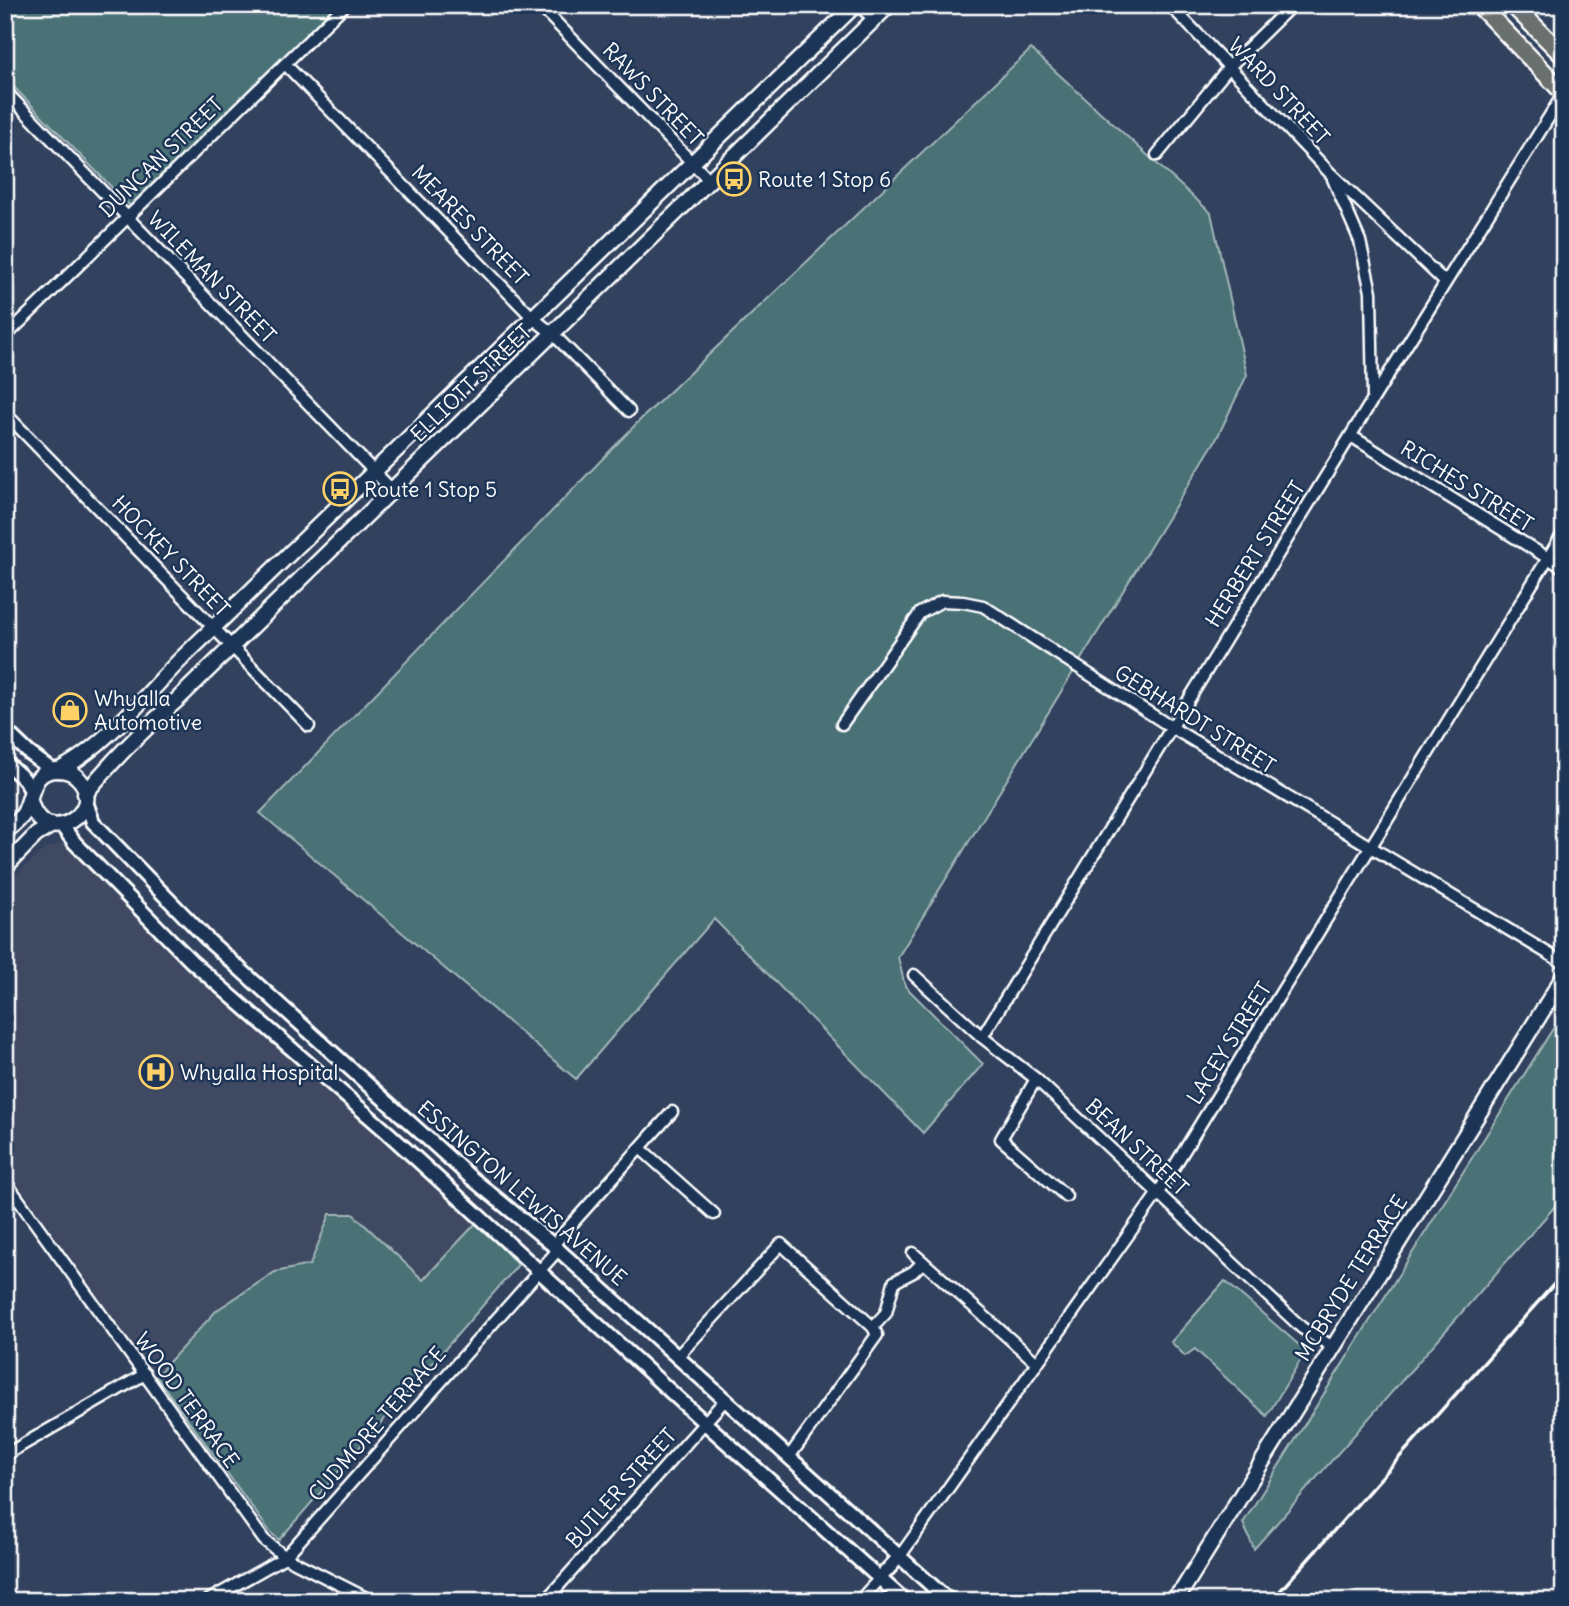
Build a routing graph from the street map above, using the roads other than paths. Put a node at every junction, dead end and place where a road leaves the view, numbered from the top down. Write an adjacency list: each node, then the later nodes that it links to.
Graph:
1 (345, 5): 11 (street, DUNCAN STREET)
2 (539, 5): 16 (street, RAWS STREET)
3 (857, 5): 9 (street); 16 (main road, ELLIOTT STREET)
4 (889, 5): 9 (main road, ELLIOTT STREET)
5 (1170, 5): 12 (street, WARD STREET)
6 (1292, 5): 12 (street)
7 (1479, 5): 14 (highway)
8 (1513, 5): 10 (highway)
9 (874, 19): 18 (main road, ELLIOTT STREET)
10 (1564, 56)
11 (285, 64): 19 (street, DUNCAN STREET); 21 (street, MEARES STREET)
12 (1230, 66): 15 (street); 17 (street, WARD STREET)
13 (5, 91): 19 (street, WILEMAN STREET)
14 (1564, 93): 20 (street, HERBERT STREET)
15 (1157, 155)
16 (693, 163): 18 (street, RAWS STREET); 21 (main road, ELLIOTT STREET)
17 (1331, 173): 20 (street, WARD STREET); 24 (street, WARD STREET)
18 (709, 180): 22 (main road, ELLIOTT STREET)
19 (127, 216): 23 (street, DUNCAN STREET); 28 (street, WILEMAN STREET)
20 (1445, 282): 24 (street, HERBERT STREET)
21 (533, 318): 22 (street, MEARES STREET); 28 (main road, ELLIOTT STREET)
22 (552, 333): 25 (street, MEARES STREET); 29 (main road, ELLIOTT STREET)
23 (5, 337)
24 (1373, 399): 27 (street, HERBERT STREET)
25 (629, 411)
26 (5, 413): 33 (street, HOCKEY STREET)
27 (1350, 436): 31 (street, RICHES STREET); 37 (street, HERBERT STREET)
28 (375, 472): 29 (street, WILEMAN STREET); 33 (main road, ELLIOTT STREET)
29 (392, 490): 34 (main road, ELLIOTT STREET)
30 (1564, 532): 31 (street, LACEY STREET)
31 (1548, 558): 32 (street, RICHES STREET); 45 (street, LACEY STREET)
32 (1564, 568)
33 (214, 627): 34 (street, HOCKEY STREET); 40 (main road, ELLIOTT STREET)
34 (232, 645): 36 (street, HOCKEY STREET); 42 (main road, ELLIOTT STREET)
35 (842, 724): 37 (street, GEBHARDT STREET)
36 (309, 726)
37 (1171, 727): 45 (street, GEBHARDT STREET); 50 (street, HERBERT STREET)
38 (5, 730): 40 (street)
39 (5, 762): 41 (street)
40 (56, 770): 41 (main road); 42 (main road)
41 (31, 795): 43 (main road); 44 (main road)
42 (85, 798): 43 (main road); 59 (street, ESSINGTON LEWIS AVENUE)
43 (57, 825): 46 (main road); 62 (street, ESSINGTON LEWIS AVENUE)
44 (5, 832)
45 (1372, 847): 47 (street, GEBHARDT STREET); 55 (street, LACEY STREET)
46 (5, 867)
47 (1564, 963)
48 (914, 975): 50 (street, BEAN STREET)
49 (1564, 976): 64 (main road, MCBRYDE TERRACE)
50 (982, 1037): 51 (street, BEAN STREET)
51 (1036, 1079): 55 (street, BEAN STREET); 57 (street)
52 (672, 1112): 53 (street, CUDMORE TERRACE)
53 (640, 1148): 58 (street); 59 (street, CUDMORE TERRACE)
54 (5, 1181): 56 (street, WOOD TERRACE)
55 (1158, 1193): 64 (street, BEAN STREET); 66 (street, LACEY STREET)
56 (9, 1195): 67 (street, WOOD TERRACE)
57 (1066, 1196)
58 (714, 1214)
59 (555, 1247): 62 (street, CUDMORE TERRACE); 65 (street, ESSINGTON LEWIS AVENUE)
60 (913, 1253): 61 (street)
61 (923, 1262): 63 (street); 66 (street)
62 (540, 1270): 69 (street, ESSINGTON LEWIS AVENUE); 73 (street, CUDMORE TERRACE)
63 (873, 1327): 65 (street); 71 (street)
64 (1333, 1347): 81 (main road, MCBRYDE TERRACE)
65 (677, 1357): 68 (street, ESSINGTON LEWIS AVENUE)
66 (1037, 1363): 72 (street, LACEY STREET)
67 (145, 1374): 70 (street); 73 (street, WOOD TERRACE)
68 (725, 1400): 69 (street, BUTLER STREET); 71 (street, ESSINGTON LEWIS AVENUE)
69 (705, 1423): 74 (street, ESSINGTON LEWIS AVENUE); 77 (street, BUTLER STREET)
70 (5, 1455)
71 (789, 1457): 72 (street, ESSINGTON LEWIS AVENUE)
72 (900, 1556): 74 (street); 80 (street, ESSINGTON LEWIS AVENUE)
73 (285, 1557): 75 (street, CUDMORE TERRACE); 76 (street, WOOD TERRACE)
74 (880, 1578): 78 (street); 79 (street, ESSINGTON LEWIS AVENUE)
75 (207, 1601)
76 (372, 1601)
77 (545, 1601)
78 (859, 1601)
79 (905, 1601)
80 (949, 1601)
81 (1172, 1601)

